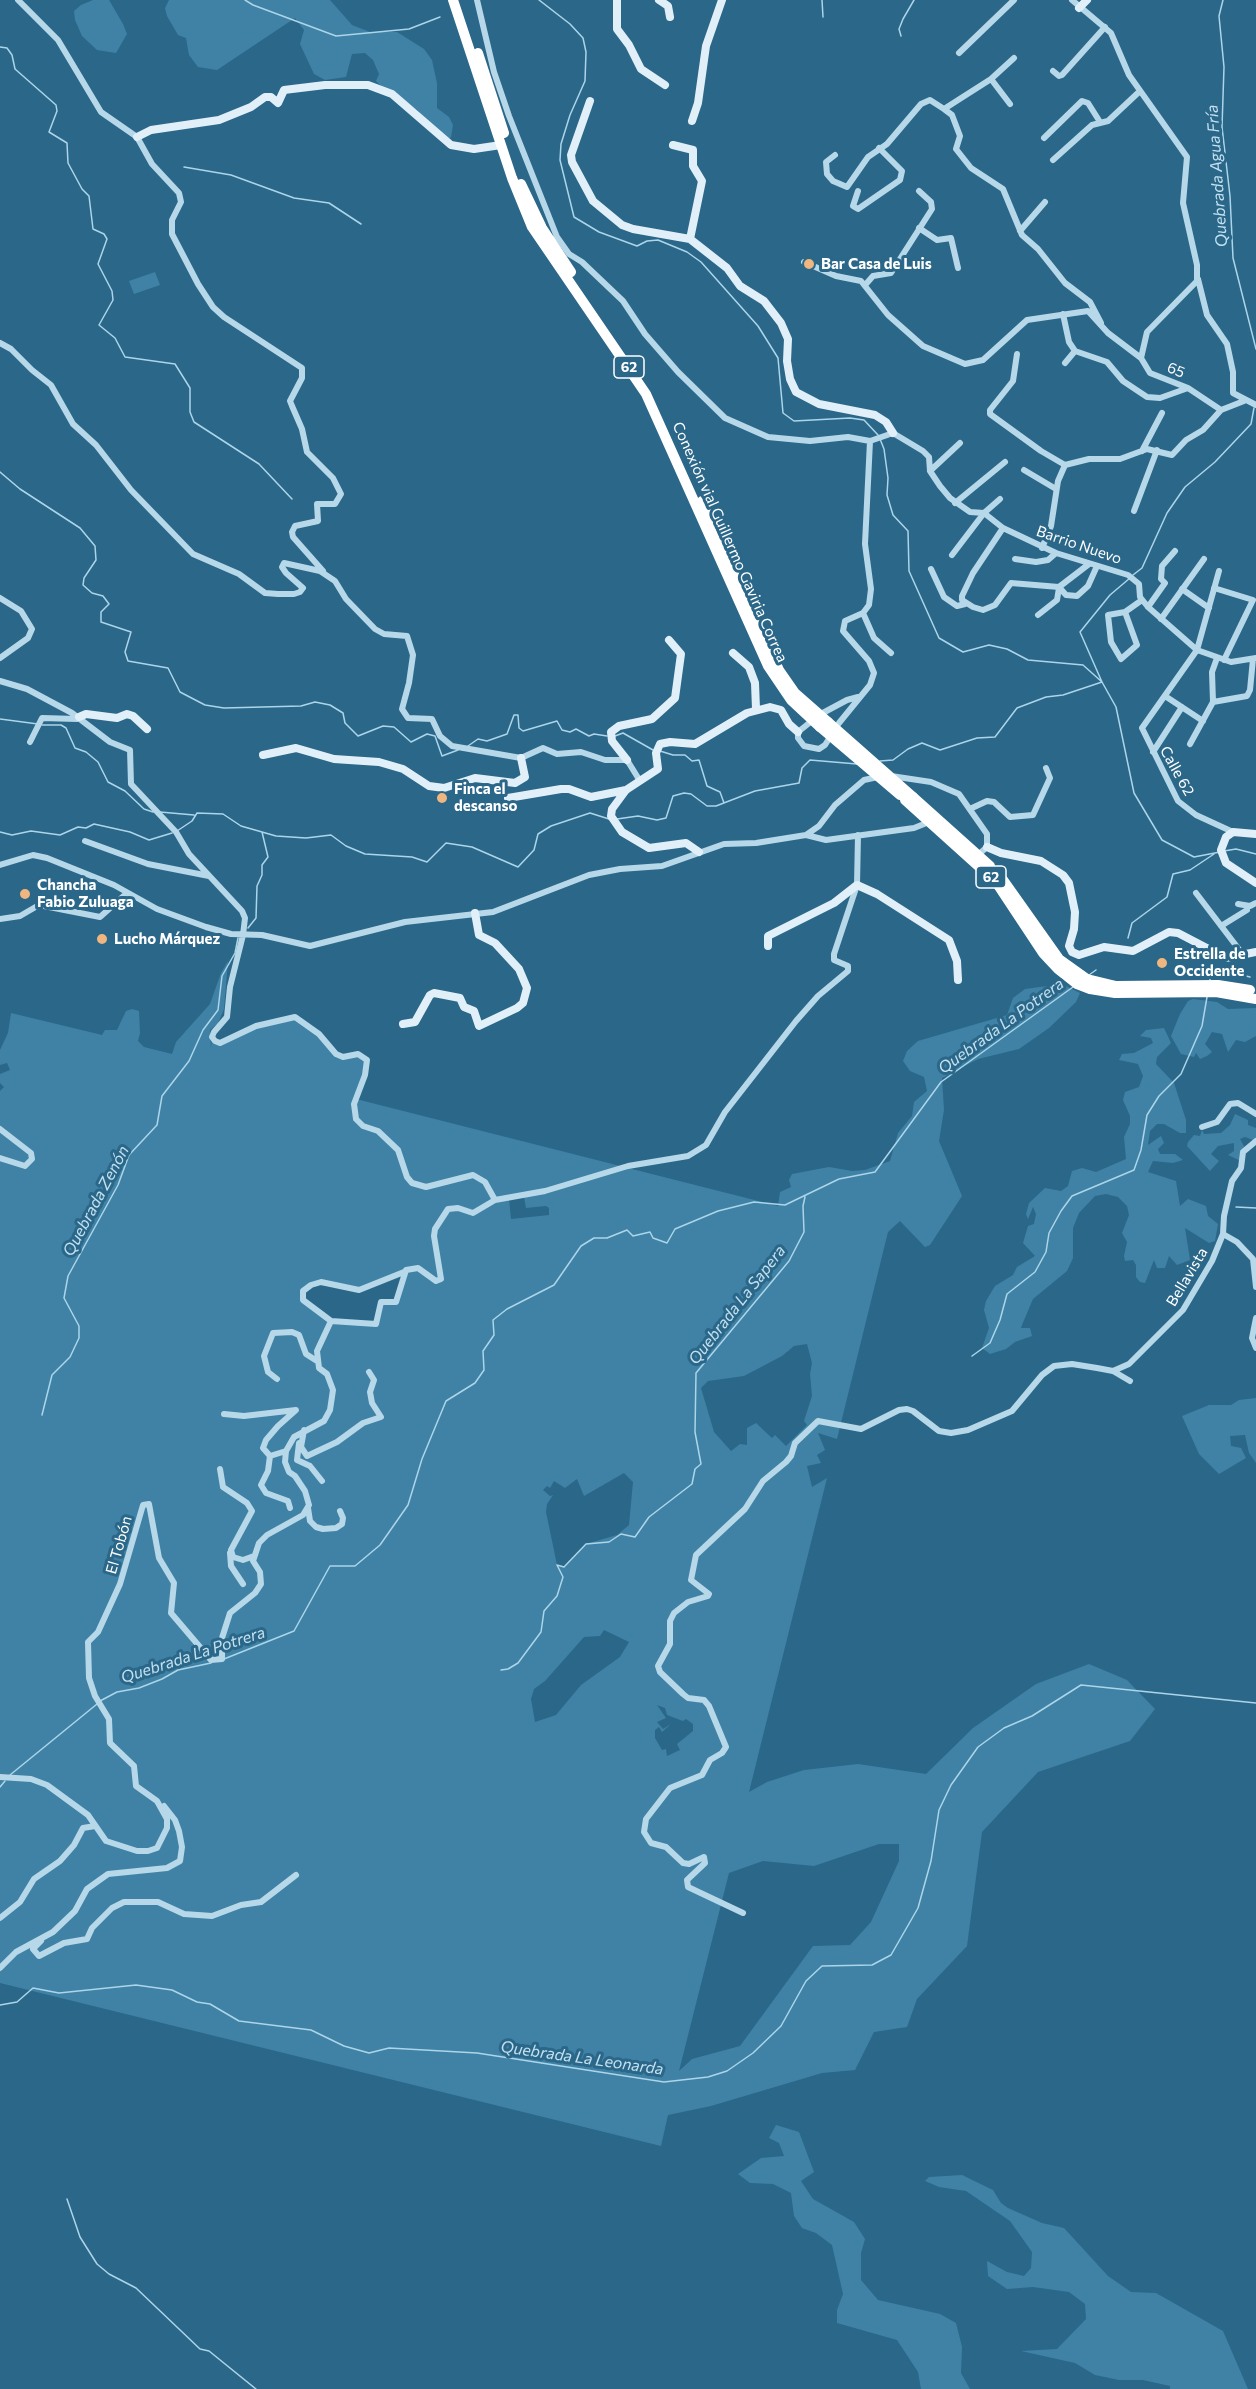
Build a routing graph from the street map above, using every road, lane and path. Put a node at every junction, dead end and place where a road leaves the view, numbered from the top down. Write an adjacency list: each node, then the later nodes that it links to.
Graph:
1 (18, 0): 25 (street)
2 (453, 0): 27 (highway, Conexión vial Guillermo Gaviria Correa / 62)
3 (460, 0): 37 (highway, Conexión vial Guillermo Gaviria Correa / 62)
4 (477, 0): 37 (street)
5 (616, 0): 18 (street)
6 (659, 0): 12 (street)
7 (722, 0): 23 (street)
8 (1014, 0): 14 (street)
9 (1072, 0): 11 (street)
10 (1087, 0): 11 (street)
11 (1079, 8): 13 (street)
12 (670, 17)
13 (1105, 27): 16 (street); 19 (street)
14 (958, 53)
15 (1014, 58): 17 (street)
16 (1053, 71)
17 (991, 79): 21 (street); 22 (street)
18 (666, 84)
19 (1140, 91): 24 (street); 41 (street)
20 (590, 101): 38 (street)
21 (1010, 104)
22 (944, 109): 29 (street); 36 (street)
23 (692, 122)
24 (1100, 122): 26 (street); 31 (street)
25 (137, 137): 27 (street); 80 (street)
26 (1044, 138)
27 (501, 145): 107 (highway, Conexión vial Guillermo Gaviria Correa / 62)
28 (673, 145): 38 (street)
29 (879, 148): 30 (street); 32 (street)
30 (835, 155)
31 (1053, 160)
32 (858, 190)
33 (919, 191): 35 (street)
34 (1045, 202): 36 (street)
35 (919, 228): 40 (street); 42 (street)
36 (1020, 231): 44 (street)
37 (554, 239): 56 (street); 107 (highway, Conexión vial Guillermo Gaviria Correa / 62)
38 (690, 239): 55 (street)
39 (804, 262): 42 (street)
40 (958, 268)
41 (1198, 274): 48 (street); 51 (street)
42 (866, 284): 43 (street)
43 (1063, 314): 44 (street); 46 (street)
44 (1101, 323): 48 (street, 65)
45 (0, 343): 80 (street)
46 (1075, 351): 49 (street); 50 (street)
47 (1017, 354): 61 (street)
48 (1141, 358): 50 (street, 65)
49 (1065, 363)
50 (1188, 388): 53 (street, 65)
51 (1245, 401): 52 (street); 53 (street)
52 (1256, 405)
53 (1221, 410): 59 (street)
54 (1162, 413): 58 (street)
55 (890, 433): 56 (street); 63 (street)
56 (871, 441): 90 (street)
57 (960, 443): 63 (street)
58 (1142, 450): 59 (street); 61 (street)
59 (1157, 450): 67 (street)
60 (1005, 462): 66 (street)
61 (1065, 465): 64 (street)
62 (1024, 470): 64 (street)
63 (930, 471): 66 (street)
64 (1056, 489): 70 (street)
65 (1000, 499): 68 (street)
66 (955, 503): 68 (street, Barrio Nuevo)
67 (1134, 511)
68 (984, 513): 69 (street, Barrio Nuevo); 73 (street)
69 (1003, 528): 70 (street, Barrio Nuevo); 86 (street)
70 (1042, 548): 72 (street, Barrio Nuevo)
71 (1175, 551): 87 (street)
72 (1056, 553): 74 (street); 76 (street, Barrio Nuevo)
73 (952, 555)
74 (1015, 559)
75 (1204, 559): 83 (street)
76 (1089, 564): 77 (street, Barrio Nuevo); 81 (street)
77 (1097, 566): 81 (street); 85 (street, Barrio Nuevo)
78 (931, 569): 86 (street)
79 (1219, 571): 82 (street)
80 (326, 574): 115 (street)
81 (1059, 587): 86 (street); 91 (street)
82 (1214, 588): 88 (street); 98 (street)
83 (1182, 589): 88 (street); 92 (street)
84 (0, 598): 97 (street)
85 (1142, 600): 87 (street, Barrio Nuevo); 89 (street)
86 (965, 604)
87 (1148, 607): 92 (street, Barrio Nuevo)
88 (1209, 608): 94 (street)
89 (1125, 612): 89 (street)
90 (863, 613): 96 (street); 102 (street)
91 (1038, 615)
92 (1161, 619): 94 (street, Barrio Nuevo)
93 (669, 640): 116 (street)
94 (1197, 650): 98 (street, Barrio Nuevo); 101 (street)
95 (733, 653): 105 (street)
96 (891, 653)
97 (0, 658)
98 (1220, 659): 99 (street, Barrio Nuevo); 103 (street)
99 (1254, 659): 103 (street, Barrio Nuevo)
100 (0, 681): 106 (street)
101 (1165, 696): 104 (street); 113 (street, Calle 62)
102 (858, 697): 107 (street); 110 (street)
103 (1213, 702): 108 (street)
104 (1182, 707): 108 (street); 113 (street)
105 (756, 709): 110 (street); 118 (street)
106 (79, 717): 109 (street); 111 (street); 133 (street)
107 (820, 721): 110 (street); 121 (highway, Conexión vial Guillermo Gaviria Correa / 62, bridge)
108 (1203, 721): 112 (street)
109 (147, 729)
110 (798, 732)
111 (30, 742)
112 (1190, 744)
113 (1153, 752): 124 (street, Calle 62)
114 (264, 755): 115 (street)
115 (521, 758): 116 (street)
116 (627, 760): 118 (street)
117 (1046, 768): 122 (street)
118 (640, 781): 119 (street)
119 (626, 790): 120 (street); 130 (street)
120 (508, 798)
121 (909, 799): 123 (highway, Conexión vial Guillermo Gaviria Correa / 62); 131 (highway, Conexión vial Guillermo Gaviria Correa / 62)
122 (972, 808): 126 (street); 129 (street)
123 (929, 822): 127 (street); 147 (highway, Conexión vial Guillermo Gaviria Correa / 62)
124 (1229, 834): 125 (street); 134 (street)
125 (1256, 834)
126 (806, 835): 127 (street); 130 (street)
127 (858, 835): 135 (street)
128 (85, 841): 133 (street)
129 (987, 847): 131 (street); 146 (street)
130 (699, 852): 141 (street)
131 (978, 855): 147 (highway, Conexión vial Guillermo Gaviria Correa / 62)
132 (0, 865): 136 (street)
133 (210, 876): 144 (street)
134 (1256, 883)
135 (857, 885): 145 (street); 148 (street); 158 (street)
136 (127, 893): 142 (street); 144 (street)
137 (1196, 893): 143 (street)
138 (1255, 903): 139 (street)
139 (1238, 904)
140 (1247, 910): 143 (street)
141 (475, 913): 144 (street); 152 (street)
142 (0, 919)
143 (1221, 926): 146 (street)
144 (243, 935): 158 (street)
145 (768, 946)
146 (1252, 954)
147 (1060, 966): 149 (highway, Conexión vial Guillermo Gaviria Correa / 62)
148 (958, 980)
149 (1217, 988): 150 (highway, Conexión vial Guillermo Gaviria Correa / 62); 151 (highway, Conexión vial Guillermo Gaviria Correa / 62)
150 (1256, 992)
151 (1256, 999)
152 (403, 1024)
153 (1256, 1114): 154 (street)
154 (1203, 1127)
155 (0, 1129): 157 (street)
156 (1256, 1141): 159 (street, Bellavista)
157 (0, 1158)
158 (495, 1200): 160 (street)
159 (1223, 1234): 161 (street); 166 (street, Bellavista)
160 (404, 1272): 163 (street); 163 (street)
161 (1256, 1287)
162 (1256, 1318): 164 (street)
163 (331, 1321): 165 (street)
164 (1256, 1348)
165 (318, 1365): 168 (street); 171 (street)
166 (1113, 1371): 169 (street); 186 (street)
167 (369, 1372): 171 (street)
168 (277, 1379)
169 (1130, 1381)
170 (224, 1414): 173 (street)
171 (304, 1430): 172 (street); 175 (street)
172 (286, 1451): 173 (street); 176 (street)
173 (270, 1456): 177 (street)
174 (220, 1469): 179 (street)
175 (322, 1481)
176 (309, 1505): 178 (street); 180 (street)
177 (290, 1508)
178 (340, 1511)
179 (231, 1550): 180 (street); 181 (street)
180 (254, 1556): 183 (street, El Tobón)
181 (243, 1584)
182 (0, 1777): 184 (street, El Tobón)
183 (157, 1801): 184 (street, El Tobón); 188 (street, El Tobón)
184 (95, 1826): 187 (street)
185 (296, 1875): 188 (street)
186 (743, 1913)
187 (0, 1918)
188 (41, 1941): 189 (street, El Tobón)
189 (0, 1968)

